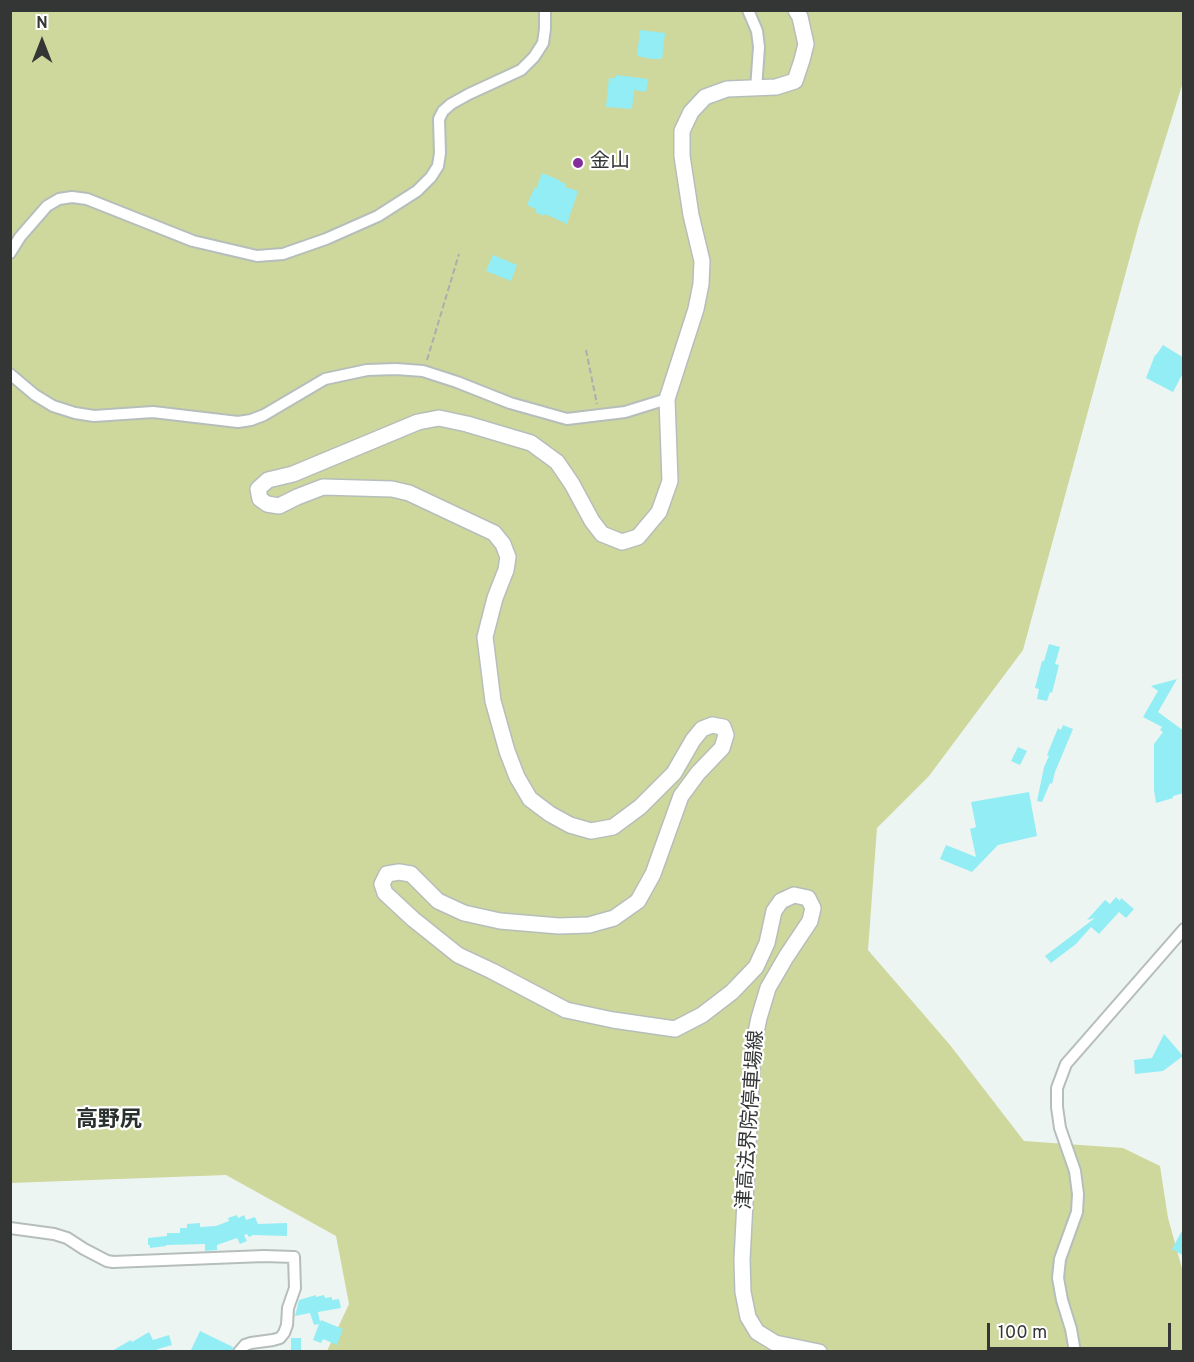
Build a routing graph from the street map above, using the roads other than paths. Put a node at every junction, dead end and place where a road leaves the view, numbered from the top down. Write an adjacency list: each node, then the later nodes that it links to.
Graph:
1 (545, 10): 5 (street)
2 (748, 10): 4 (street)
3 (796, 10): 4 (main road, 津高法界院停車場線)
4 (756, 89): 7 (main road, 津高法界院停車場線)
5 (10, 253)
6 (10, 374): 7 (street)
7 (667, 399): 11 (main road, 津高法界院停車場線)
8 (1184, 929): 12 (street)
9 (10, 1228): 10 (street)
10 (239, 1352)
11 (819, 1352)
12 (1075, 1352)

